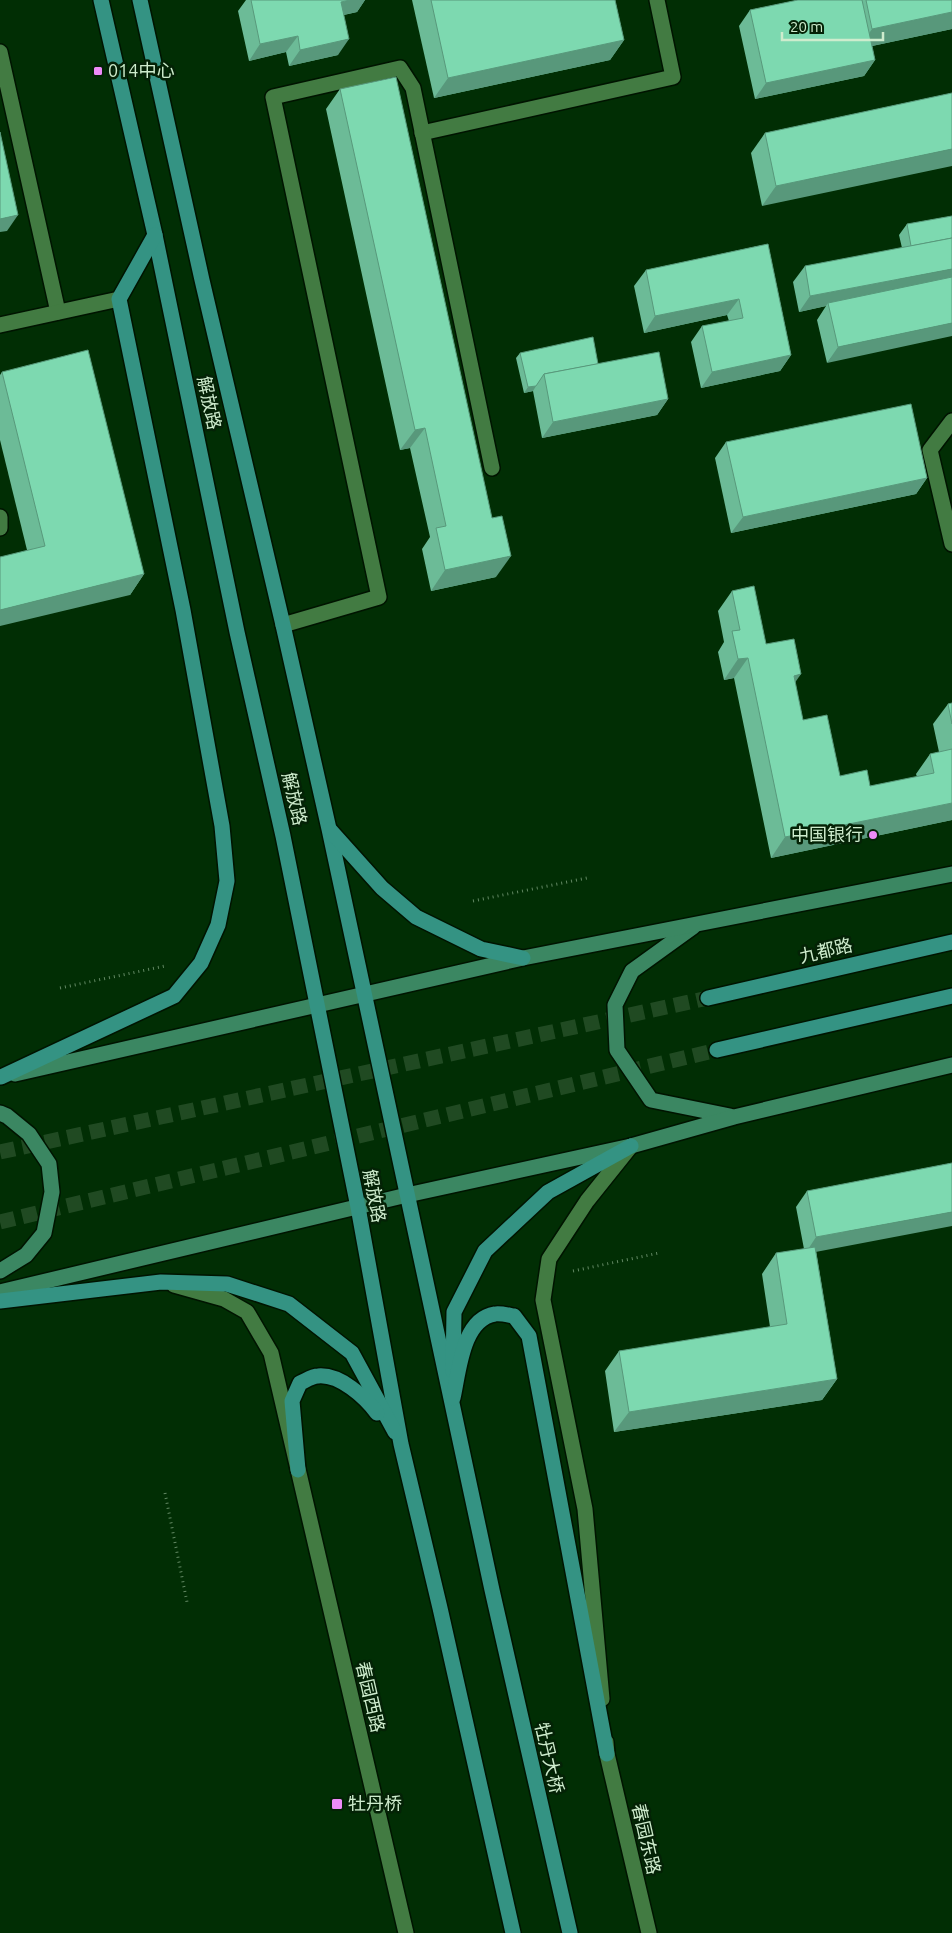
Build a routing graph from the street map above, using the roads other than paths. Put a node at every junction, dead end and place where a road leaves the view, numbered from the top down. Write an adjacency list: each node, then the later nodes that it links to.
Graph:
1 (101, 0): 6 (main road, 解放路)
2 (140, 0): 15 (main road, 解放路)
3 (657, 0): 5 (street)
4 (0, 52): 8 (street)
5 (422, 133): 11 (street); 15 (street)
6 (155, 235): 7 (main road); 24 (main road, 解放路)
7 (119, 299): 8 (street); 27 (main road)
8 (58, 312): 9 (street)
9 (0, 325)
10 (952, 421): 14 (street)
11 (492, 468)
12 (0, 517): 13 (street)
13 (0, 528)
14 (952, 544)
15 (283, 625): 16 (main road, 解放路)
16 (329, 829): 20 (main road); 21 (main road, 解放路)
17 (952, 874): 18 (main road)
18 (696, 924): 20 (main road); 29 (main road)
19 (952, 942): 23 (main road, 九都路)
20 (524, 958): 21 (main road)
21 (364, 994): 24 (main road); 31 (main road, 解放路)
22 (952, 996): 25 (main road)
23 (708, 998)
24 (317, 1005): 27 (main road); 32 (main road, 解放路)
25 (717, 1050)
26 (952, 1065): 29 (main road)
27 (1, 1077)
28 (0, 1113): 33 (main road)
29 (734, 1117): 30 (main road)
30 (631, 1146): 31 (main road); 37 (main road); 41 (street, 春园东路)
31 (407, 1195): 32 (main road); 37 (main road, 解放路)
32 (358, 1207): 35 (main road); 38 (main road, 解放路)
33 (0, 1272)
34 (160, 1282): 36 (main road); 38 (main road); 39 (street, 春园西路)
35 (0, 1292)
36 (0, 1301)
37 (452, 1405): 40 (main road, 解放路); 41 (main road)
38 (401, 1444): 39 (main road); 43 (main road, 解放路)
39 (298, 1470): 42 (street, 春园西路)
40 (492, 1590): 44 (main road, 牡丹大桥)
41 (607, 1754): 45 (street, 春园东路)
42 (406, 1933)
43 (513, 1933)
44 (570, 1933)
45 (649, 1933)

